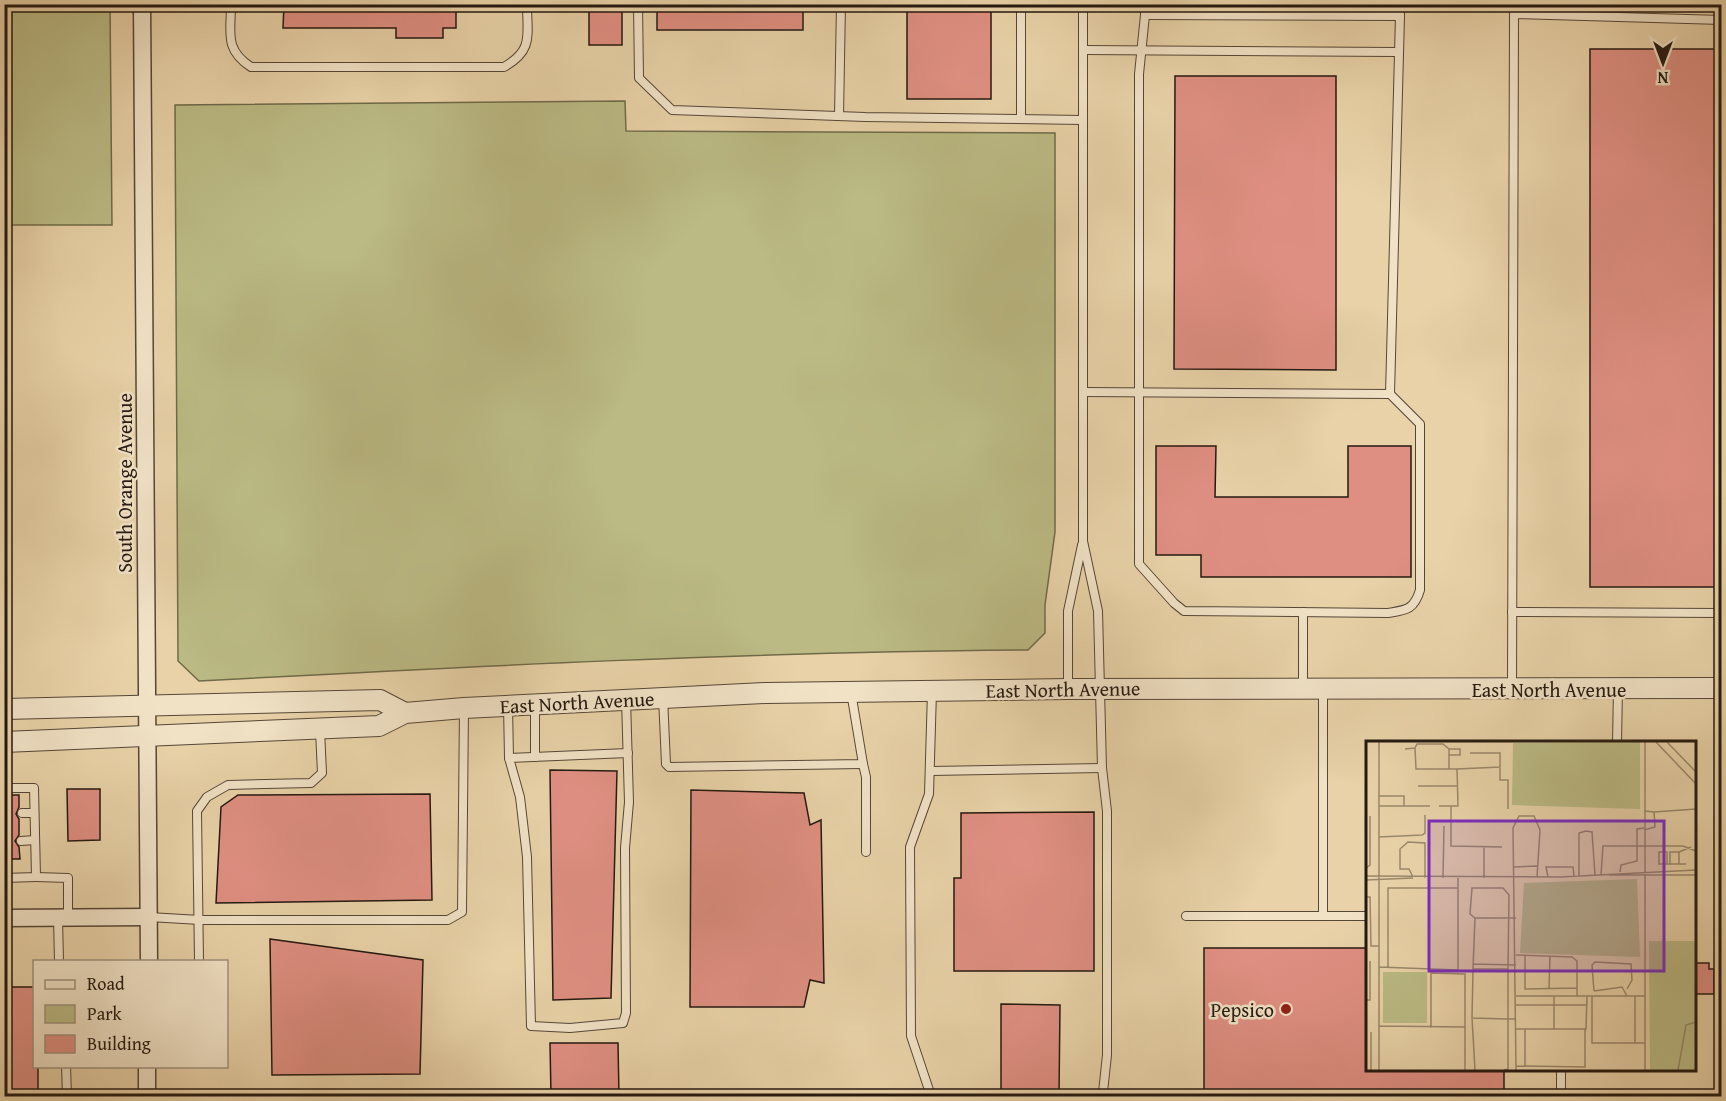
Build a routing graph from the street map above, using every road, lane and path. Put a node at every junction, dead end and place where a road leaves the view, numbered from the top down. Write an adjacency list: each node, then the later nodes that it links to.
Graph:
1 (142, 4): 39 (street, South Orange Avenue)
2 (231, 4): 3 (lane)
3 (527, 4)
4 (638, 4): 16 (lane)
5 (841, 4): 16 (lane)
6 (1021, 4): 17 (lane)
7 (1083, 4): 13 (lane)
8 (1145, 4): 10 (lane)
9 (1400, 4): 11 (lane)
10 (1145, 15): 11 (lane); 14 (lane)
11 (1400, 16): 15 (lane)
12 (1722, 20): 24 (lane)
13 (1083, 50): 14 (lane); 18 (lane)
14 (1143, 50): 15 (lane); 20 (lane)
15 (1399, 52): 21 (lane)
16 (839, 116): 17 (lane)
17 (1021, 118): 18 (lane)
18 (1083, 120): 19 (lane)
19 (1083, 392): 20 (lane); 22 (lane)
20 (1139, 392): 21 (lane); 23 (lane)
21 (1390, 394): 23 (lane)
22 (1083, 541): 27 (lane); 28 (lane)
23 (1303, 612): 29 (lane)
24 (1512, 612): 25 (lane); 31 (lane)
25 (1722, 613)
26 (1722, 688): 32 (street, East North Avenue)
27 (1068, 689): 28 (street, East North Avenue); 33 (street, East North Avenue)
28 (1100, 689): 29 (street, East North Avenue); 51 (lane)
29 (1303, 689): 30 (street, East North Avenue)
30 (1323, 689): 31 (street, East North Avenue); 62 (lane)
31 (1512, 689): 32 (street, East North Avenue)
32 (1618, 689): 45 (lane)
33 (932, 691): 34 (street, East North Avenue); 52 (lane)
34 (850, 692): 35 (street, East North Avenue); 50 (lane)
35 (663, 697): 36 (street, East North Avenue); 50 (lane)
36 (626, 699): 37 (street, East North Avenue); 47 (lane)
37 (535, 703): 38 (street, East North Avenue); 48 (lane)
38 (508, 705): 40 (street, East North Avenue); 49 (lane)
39 (147, 707): 41 (street); 42 (street); 44 (street, South Orange Avenue)
40 (464, 708): 42 (street, East North Avenue); 67 (lane)
41 (4, 709)
42 (405, 713): 43 (street, East North Avenue)
43 (320, 729): 44 (street, East North Avenue); 67 (lane)
44 (148, 738): 46 (street, East North Avenue); 64 (street, South Orange Avenue)
45 (1617, 741)
46 (4, 742)
47 (628, 753): 48 (lane); 49 (lane)
48 (535, 757): 49 (lane)
49 (509, 758)
50 (863, 764): 58 (lane)
51 (1102, 768): 52 (lane); 77 (lane)
52 (931, 771): 76 (lane)
53 (4, 788): 55 (lane)
54 (22, 813): 55 (lane)
55 (34, 813): 57 (lane)
56 (21, 840): 57 (lane)
57 (35, 840): 59 (lane)
58 (866, 852)
59 (36, 877): 60 (lane); 66 (lane)
60 (4, 878)
61 (1186, 916): 62 (lane)
62 (1323, 916): 63 (lane)
63 (1366, 916)
64 (149, 917): 66 (street); 67 (lane); 69 (street, South Orange Avenue)
65 (4, 918): 66 (street)
66 (63, 918): 68 (lane)
67 (200, 920): 70 (lane)
68 (59, 960)
69 (149, 960)
70 (200, 960)
71 (66, 1068): 74 (lane)
72 (147, 1068): 75 (street)
73 (1561, 1071): 78 (lane)
74 (67, 1096)
75 (147, 1096)
76 (931, 1096)
77 (1100, 1096)
78 (1561, 1096)

